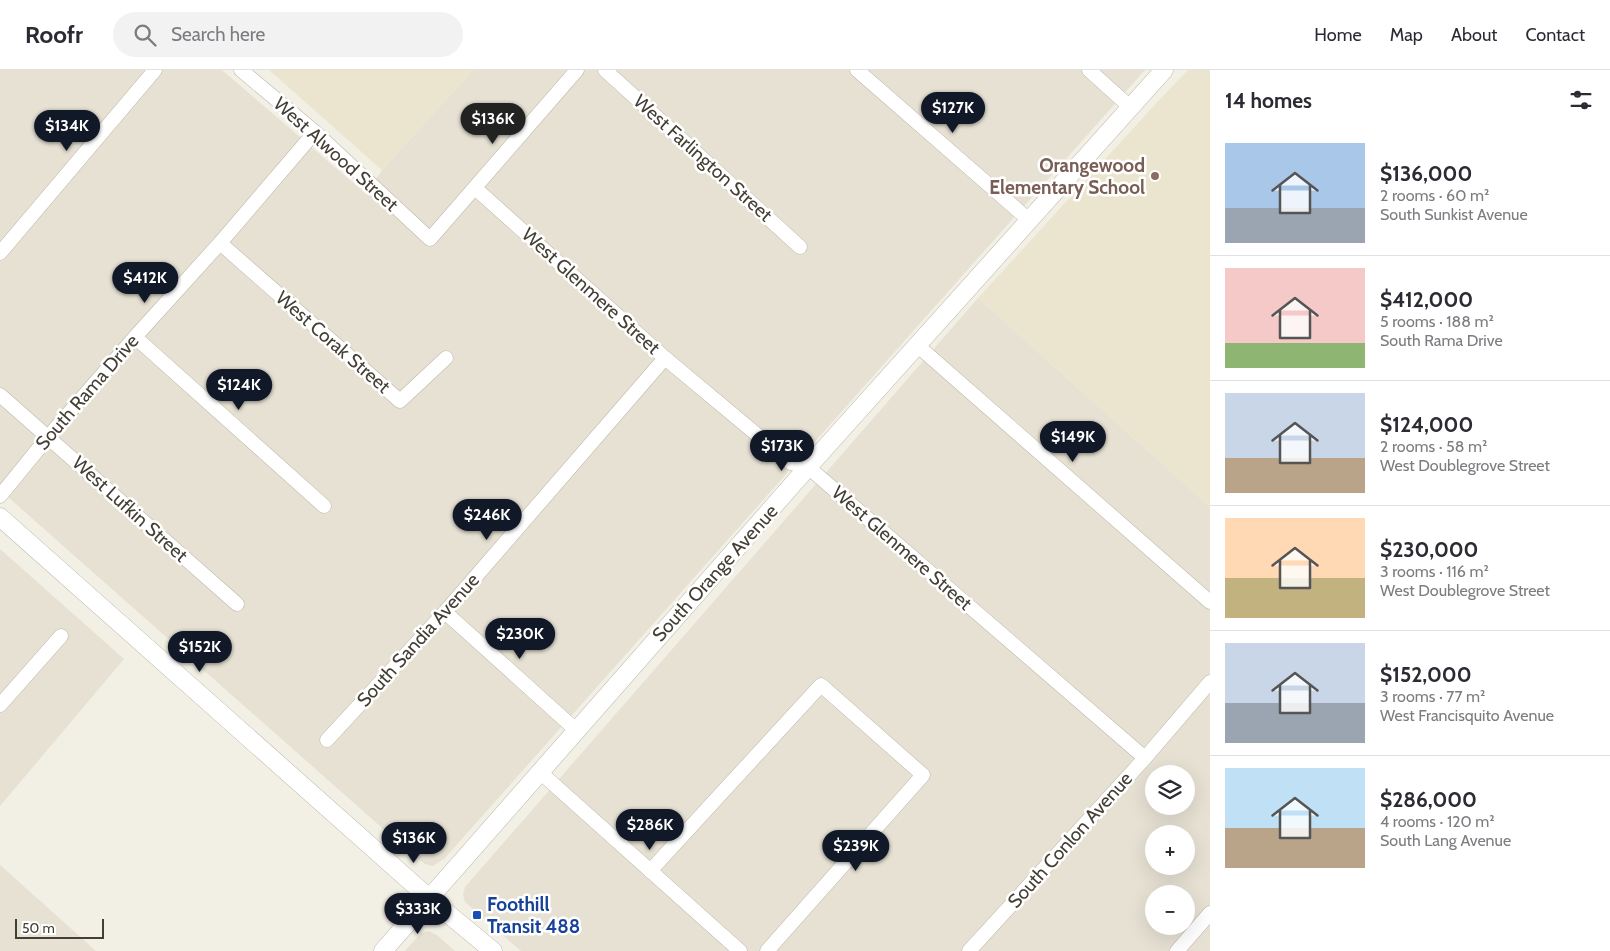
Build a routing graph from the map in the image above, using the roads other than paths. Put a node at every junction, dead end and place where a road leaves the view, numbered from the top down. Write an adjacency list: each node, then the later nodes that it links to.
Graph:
1 (155, 70): 14 (street)
2 (241, 70): 9 (street, West Alwood Street)
3 (577, 70): 10 (street)
4 (605, 70): 13 (street, West Farlington Street)
5 (857, 70): 11 (street)
6 (1089, 70): 8 (street)
7 (1164, 70): 8 (street, South Orange Avenue)
8 (1130, 107): 11 (street, South Orange Avenue)
9 (315, 132): 10 (street, West Alwood Street); 12 (street, South Rama Drive)
10 (475, 188): 18 (street, West Glenmere Street)
11 (1029, 220): 16 (street, South Orange Avenue)
12 (220, 243): 15 (street, South Rama Drive); 17 (street, West Corak Street)
13 (800, 246)
14 (0, 253)
15 (134, 337): 20 (street, South Rama Drive); 23 (street)
16 (918, 346): 21 (street, South Orange Avenue); 25 (street)
17 (446, 358)
18 (665, 358): 21 (street, West Glenmere Street); 27 (street, South Sandia Avenue)
19 (0, 395): 20 (street, West Lufkin Street)
20 (48, 437): 22 (street, South Rama Drive); 26 (street, West Lufkin Street)
21 (808, 468): 31 (street, South Orange Avenue); 33 (street, West Glenmere Street)
22 (0, 496)
23 (324, 506)
24 (0, 517): 36 (street)
25 (1210, 602)
26 (237, 604)
27 (445, 612): 31 (street); 32 (street, South Sandia Avenue)
28 (61, 636): 30 (street)
29 (1210, 682): 33 (street, South Conlon Avenue)
30 (0, 706)
31 (576, 730): 34 (street, South Orange Avenue)
32 (327, 740)
33 (1145, 758): 43 (street, South Conlon Avenue)
34 (541, 773): 35 (street); 36 (street, South Orange Avenue)
35 (650, 871): 41 (street); 42 (street)
36 (429, 898): 39 (street, South Orange Avenue); 40 (street)
37 (1210, 913): 38 (street)
38 (1205, 928): 44 (street)
39 (382, 951)
40 (493, 951)
41 (740, 951)
42 (768, 951)
43 (969, 951)
44 (1177, 951)

